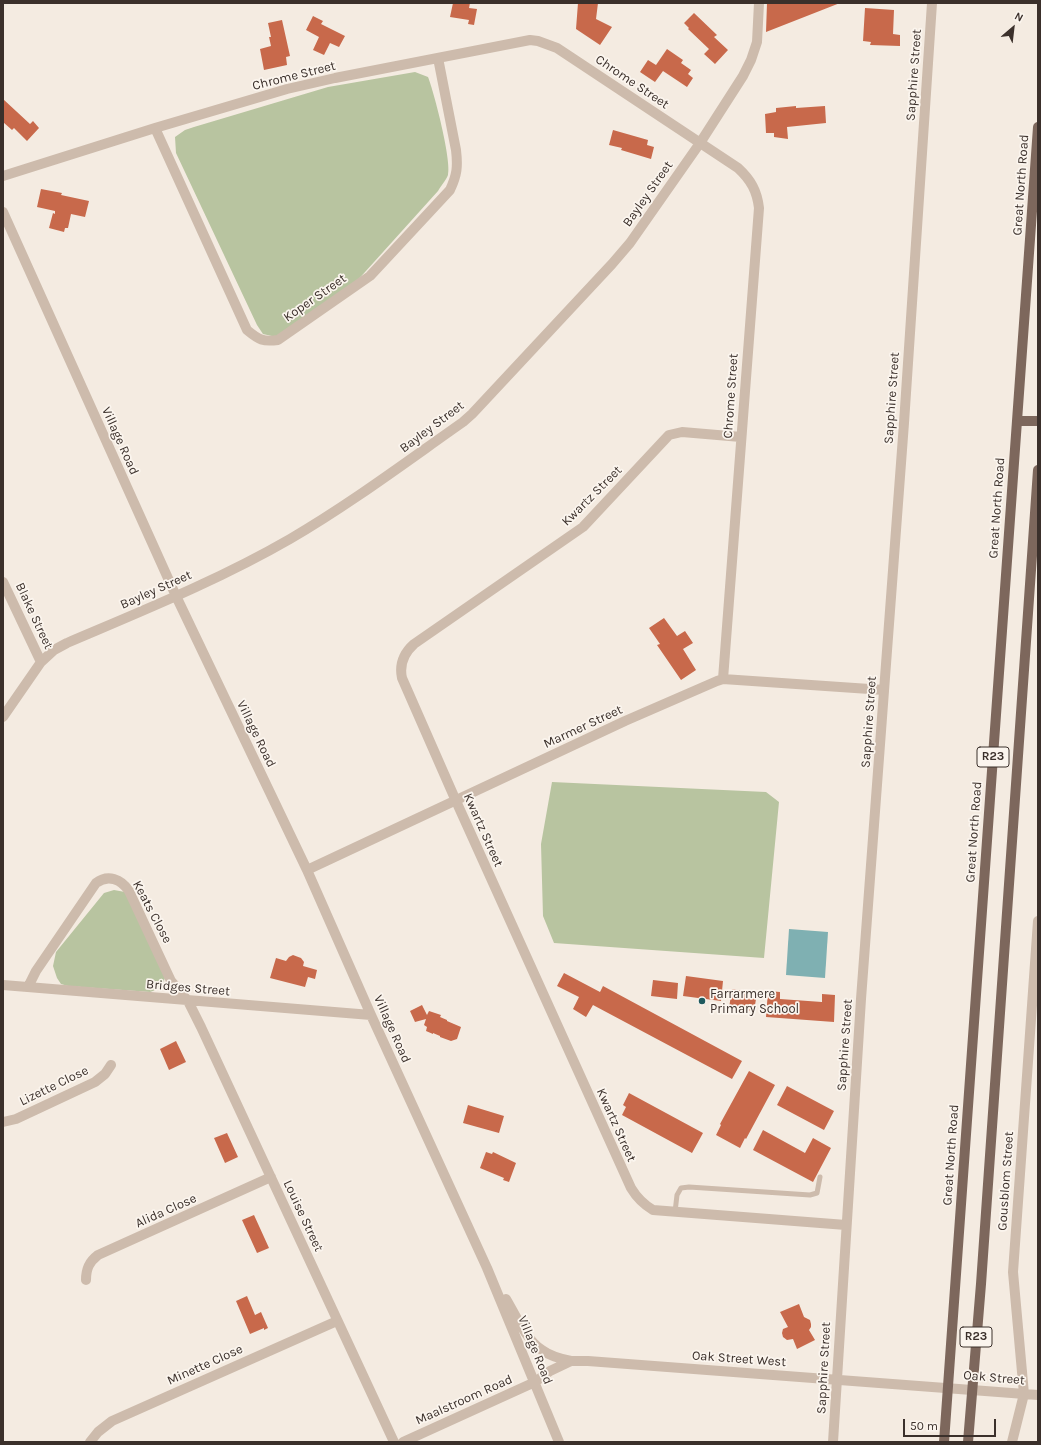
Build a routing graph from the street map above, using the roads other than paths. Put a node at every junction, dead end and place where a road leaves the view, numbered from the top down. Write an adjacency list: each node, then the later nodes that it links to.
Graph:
1 (759, 3): 6 (street, Bayley Street)
2 (932, 3): 17 (street, Sapphire Street)
3 (438, 58): 5 (street, Chrome Street); 5 (street, Koper Street); 6 (street, Chrome Street)
4 (1038, 127): 9 (main road, Great North Road / R23)
5 (154, 128): 7 (street, Chrome Street)
6 (700, 143): 11 (street, Chrome Street); 14 (street, Bayley Street)
7 (3, 176)
8 (3, 212): 14 (street, Village Road)
9 (1017, 420): 10 (main road); 38 (main road, Great North Road / R23)
10 (1038, 421)
11 (741, 437): 16 (street, Chrome Street); 19 (street, Kwartz Street)
12 (1038, 470): 39 (main road, R23)
13 (3, 582): 15 (street, Blake Street)
14 (176, 596): 15 (street, Bayley Street); 20 (street, Village Road)
15 (41, 662): 18 (street, Bayley Street)
16 (723, 679): 17 (street, Marmer Street); 19 (street, Marmer Street)
17 (884, 690): 31 (street, Sapphire Street)
18 (3, 717)
19 (456, 801): 20 (street, Marmer Street); 30 (street, Kwartz Street)
20 (307, 870): 25 (street, Village Road)
21 (1038, 921): 40 (street, Gousblom Street)
22 (3, 985): 23 (street, Bridges Street)
23 (28, 987): 24 (street, Bridges Street); 24 (street, Keats Close)
24 (188, 1001): 25 (street, Bridges Street); 28 (street, Louise Street)
25 (371, 1015): 32 (street, Village Road)
26 (111, 1065): 27 (street, Lizette Close)
27 (3, 1122)
28 (271, 1177): 33 (street, Alida Close); 34 (street, Louise Street)
29 (820, 1177): 30 (lane)
30 (675, 1213): 31 (street, Kwartz Street)
31 (846, 1225): 36 (street, Sapphire Street)
32 (487, 1268): 35 (street, Village Road); 37 (street, Village Road)
33 (86, 1280)
34 (337, 1321): 42 (street, Minette Close); 43 (street, Louise Street)
35 (571, 1361): 36 (street, Oak Street West); 37 (street, Oak Street West)
36 (836, 1379): 38 (street, Oak Street West); 46 (street, Sapphire Street)
37 (535, 1382): 44 (street, Maalstroom Road); 45 (street, Village Road)
38 (948, 1387): 39 (street, Oak Street); 47 (main road, Great North Road / R23)
39 (972, 1390): 40 (street, Oak Street); 48 (main road, R23)
40 (1024, 1394): 41 (street, Oak Street); 49 (street, Gousblom Street)
41 (1038, 1395)
42 (90, 1442)
43 (394, 1442)
44 (403, 1442)
45 (559, 1442)
46 (833, 1442)
47 (944, 1442)
48 (968, 1442)
49 (1012, 1442)

